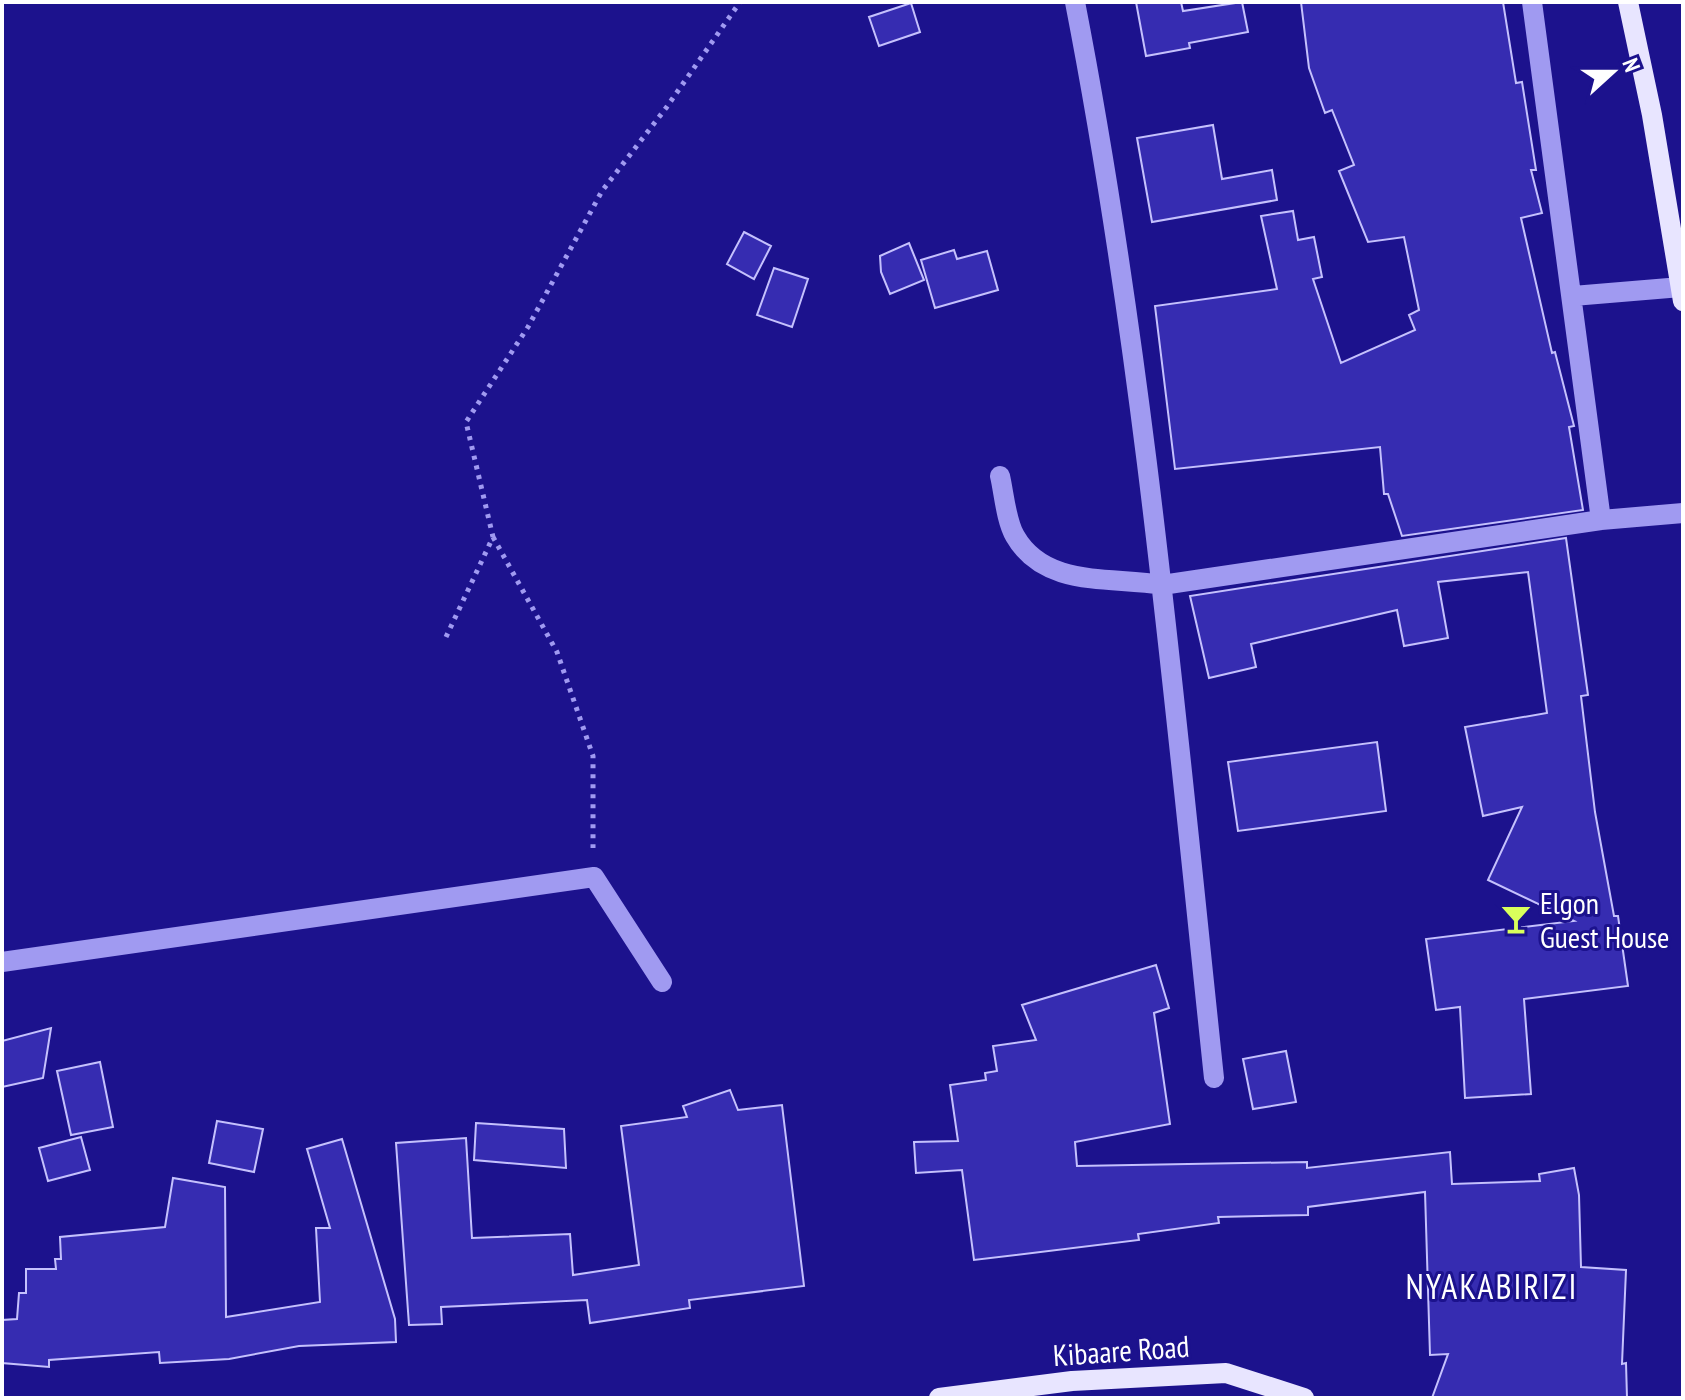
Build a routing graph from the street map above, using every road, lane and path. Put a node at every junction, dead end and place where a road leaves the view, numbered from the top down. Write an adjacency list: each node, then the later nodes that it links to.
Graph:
1 (740, 2): 10 (path)
2 (1075, 2): 11 (street)
3 (1532, 2): 6 (street)
4 (1628, 2): 5 (main road)
5 (1682, 294): 6 (street)
6 (1573, 296): 9 (street)
7 (1000, 476): 11 (street)
8 (1683, 513): 9 (street)
9 (1601, 520): 11 (street)
10 (493, 537): 12 (path); 13 (path)
11 (1162, 585): 16 (street)
12 (446, 637)
13 (594, 877): 14 (street); 15 (street)
14 (2, 962)
15 (662, 982)
16 (1214, 1078)
17 (939, 1398): 18 (main road, Kibaare Road)
18 (1304, 1398)

